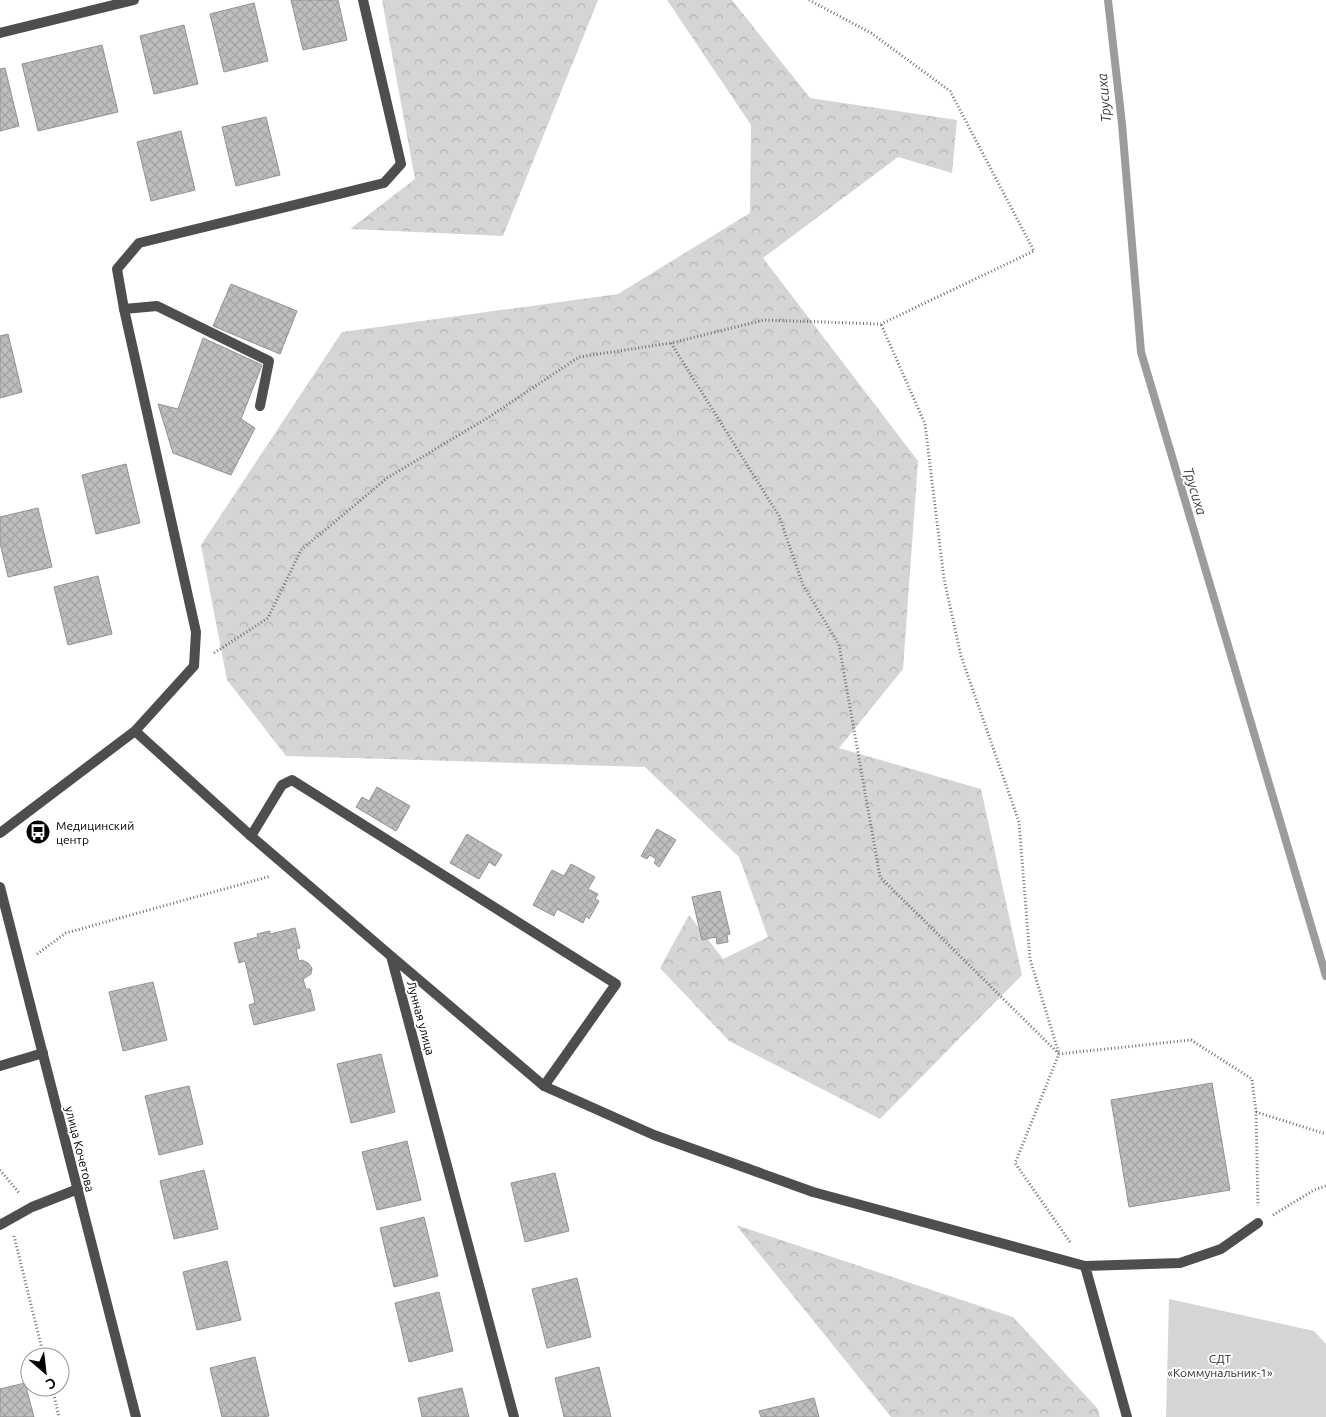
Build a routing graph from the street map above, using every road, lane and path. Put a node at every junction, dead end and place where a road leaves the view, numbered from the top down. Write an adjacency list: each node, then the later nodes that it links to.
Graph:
1 (134, 0): 4 (street)
2 (363, 0): 5 (street)
3 (809, 0): 6 (path)
4 (0, 33)
5 (124, 309): 8 (street); 9 (street)
6 (881, 324): 7 (path); 18 (path)
7 (671, 343): 9 (path); 18 (path)
8 (260, 406)
9 (194, 666): 10 (street)
10 (135, 730): 11 (street); 12 (street)
11 (0, 833)
12 (251, 836): 13 (street); 20 (street)
13 (290, 870): 15 (street); 16 (path)
14 (0, 887): 16 (street, улица Кочетова)
15 (391, 956): 20 (street); 35 (street, Лунная улица)
16 (20, 966): 17 (street, улица Кочетова)
17 (43, 1053): 19 (street); 25 (street, улица Кочетова)
18 (1059, 1054): 21 (path); 30 (path)
19 (0, 1066)
20 (544, 1086): 30 (street)
21 (1256, 1112): 22 (path); 28 (path)
22 (1326, 1134)
23 (0, 1170): 26 (path)
24 (1326, 1186): 28 (path)
25 (78, 1189): 26 (street); 34 (street, улица Кочетова)
26 (32, 1208): 27 (street)
27 (10, 1219): 29 (street); 31 (path)
28 (1258, 1223): 30 (street)
29 (0, 1225)
30 (1085, 1266): 36 (street)
31 (42, 1347)
32 (54, 1397): 33 (path)
33 (59, 1417)
34 (136, 1417)
35 (514, 1417)
36 (1127, 1417)

